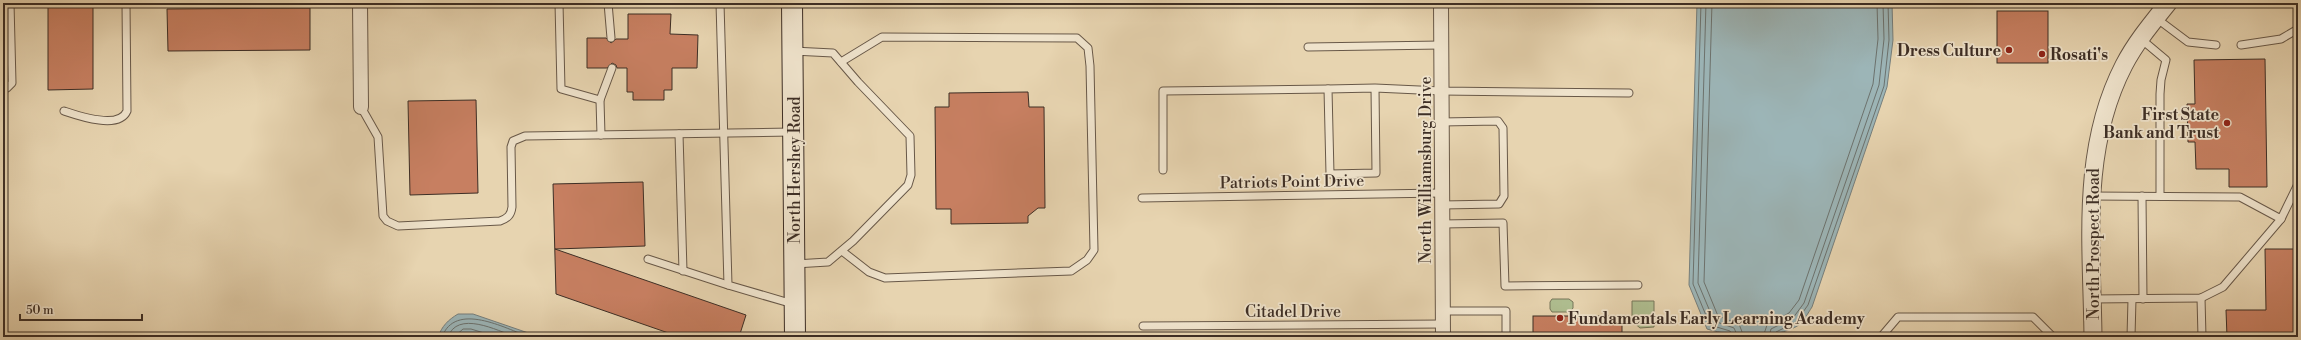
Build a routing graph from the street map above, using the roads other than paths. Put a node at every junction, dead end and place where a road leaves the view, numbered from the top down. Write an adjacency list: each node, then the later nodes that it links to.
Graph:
1 (10, 3): 21 (lane)
2 (126, 3): 28 (lane)
3 (360, 3): 27 (street)
4 (559, 3): 26 (lane)
5 (608, 3): 12 (lane)
6 (720, 3): 32 (lane)
7 (792, 3): 18 (main road, North Hershey Road)
8 (1441, 3): 9 (lane); 14 (street, North Williamsburg Drive)
9 (1461, 3)
10 (2159, 9): 13 (street, North Prospect Road); 15 (lane)
11 (2298, 29): 16 (lane)
12 (611, 38)
13 (2140, 39): 36 (street, North Prospect Road); 38 (lane)
14 (1441, 45): 17 (lane); 24 (street, North Williamsburg Drive)
15 (2216, 45)
16 (2241, 45)
17 (1308, 47)
18 (793, 52): 19 (lane); 31 (main road, North Hershey Road)
19 (841, 62): 43 (lane); 43 (lane)
20 (612, 68): 26 (lane)
21 (3, 86)
22 (1375, 88): 23 (lane); 23 (lane); 24 (lane)
23 (1328, 89): 35 (lane)
24 (1441, 91): 25 (lane); 30 (street, North Williamsburg Drive)
25 (1629, 93)
26 (600, 100): 34 (lane)
27 (361, 107): 34 (lane)
28 (64, 111)
29 (2298, 113): 41 (lane)
30 (1441, 122): 40 (street, North Williamsburg Drive); 40 (lane, Patriots Point Drive)
31 (794, 132): 32 (lane); 45 (main road, North Hershey Road)
32 (724, 133): 33 (lane); 47 (lane)
33 (679, 134): 34 (lane); 46 (lane)
34 (601, 135)
35 (1163, 170)
36 (2091, 196): 37 (lane); 50 (street, North Prospect Road)
37 (2142, 196): 38 (lane); 52 (lane)
38 (2160, 196): 41 (lane)
39 (1142, 198): 40 (lane, Patriots Point Drive)
40 (1441, 199): 42 (street, North Williamsburg Drive)
41 (2281, 218): 49 (lane)
42 (1442, 224): 48 (lane); 54 (street, North Williamsburg Drive)
43 (842, 251): 45 (lane)
44 (648, 259): 46 (lane)
45 (794, 264): 53 (main road, North Hershey Road)
46 (683, 271): 47 (lane)
47 (728, 285): 53 (lane)
48 (1638, 285)
49 (2201, 298): 52 (lane); 62 (lane)
50 (2092, 299): 51 (lane); 60 (street, North Prospect Road)
51 (2132, 299): 52 (lane); 61 (lane)
52 (2143, 299)
53 (795, 304): 56 (main road, North Hershey Road)
54 (1443, 324): 55 (lane, Citadel Drive); 57 (lane, Citadel Drive)
55 (1142, 326)
56 (795, 337)
57 (1506, 337)
58 (1881, 337): 59 (lane)
59 (2053, 337)
60 (2093, 337)
61 (2131, 337)
62 (2202, 337)

